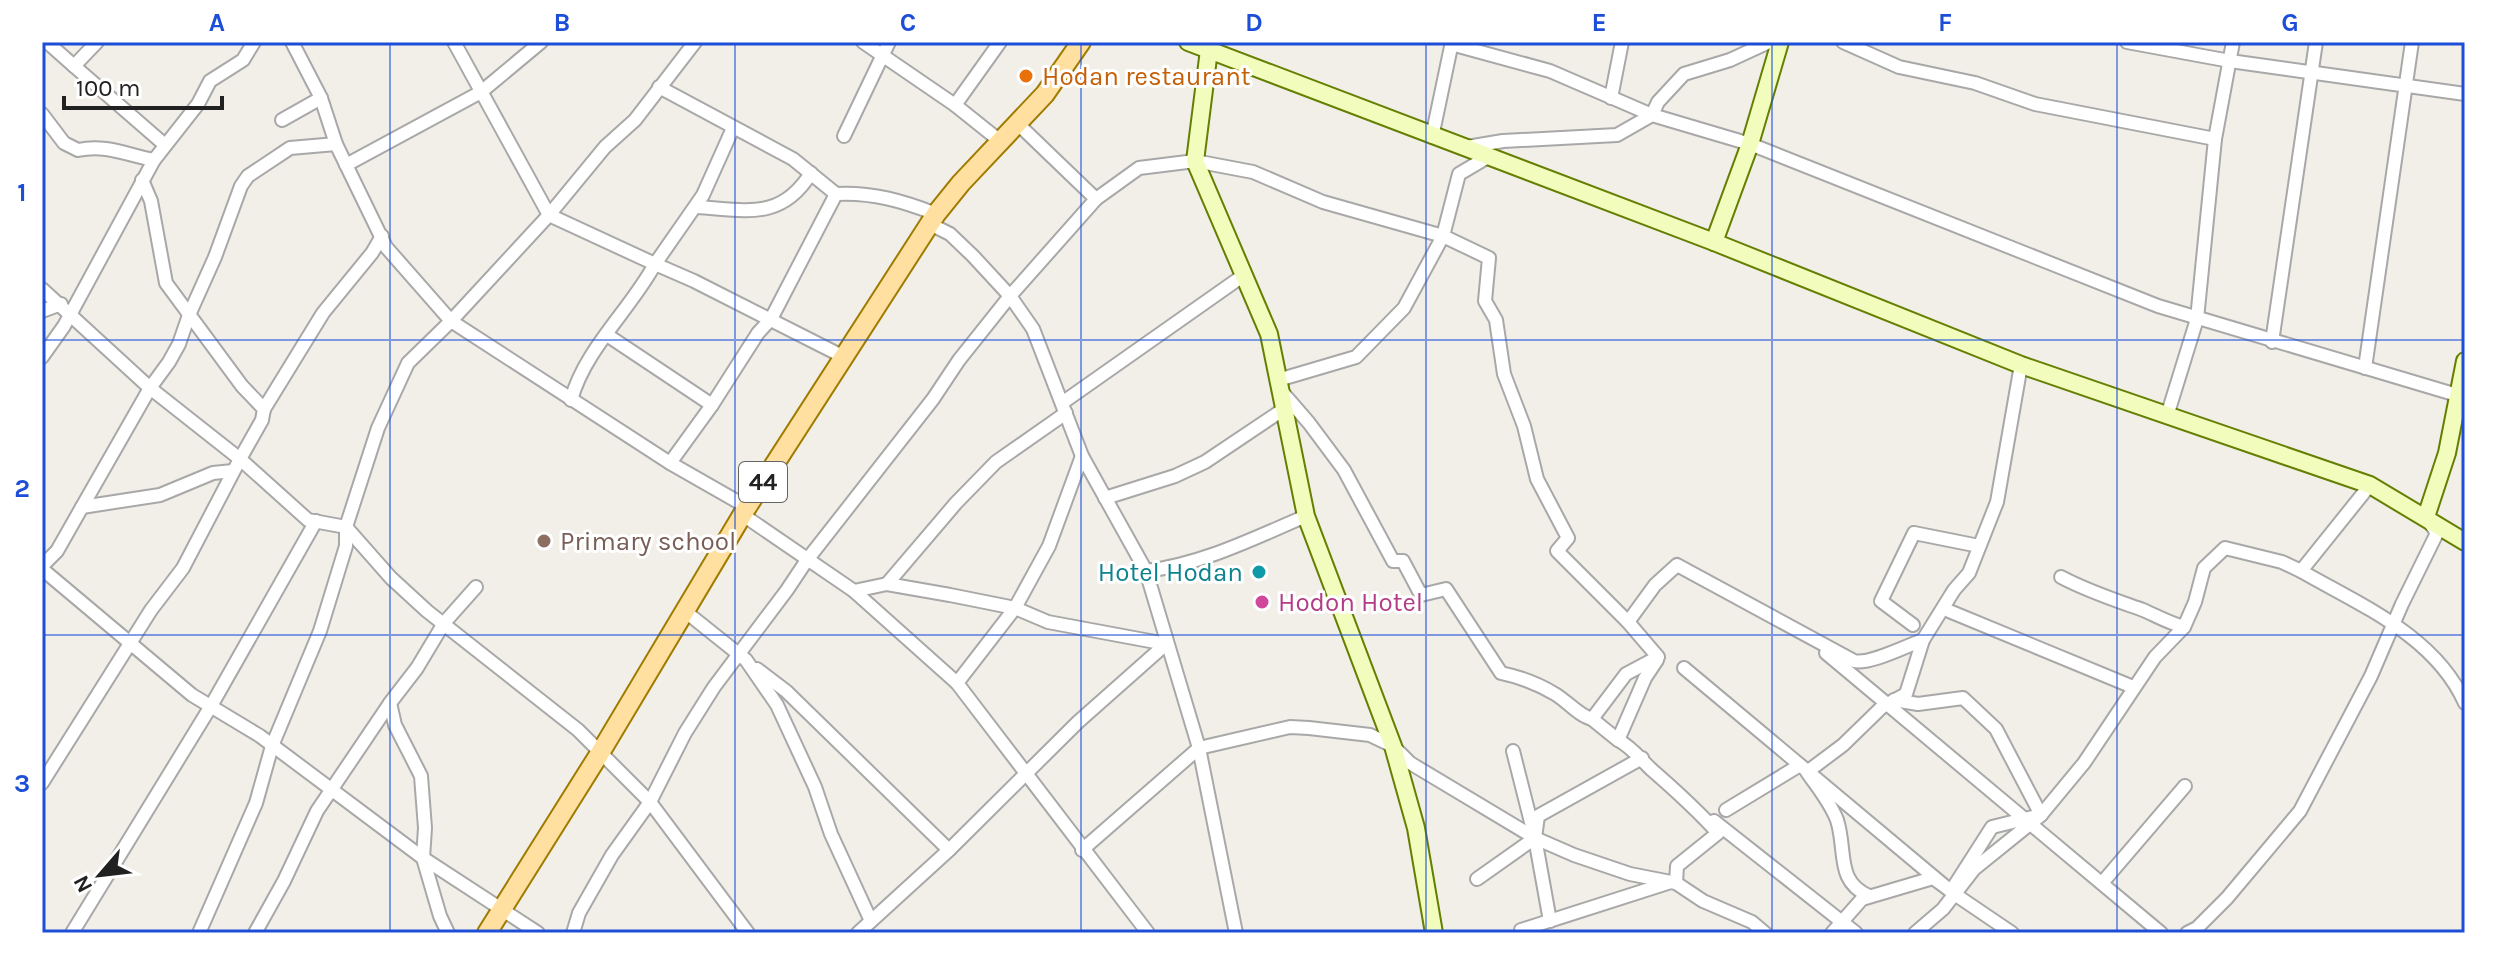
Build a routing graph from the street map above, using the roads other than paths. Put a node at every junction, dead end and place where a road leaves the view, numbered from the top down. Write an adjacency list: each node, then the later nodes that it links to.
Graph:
1 (47, 42): 25 (street)
2 (97, 42): 25 (street)
3 (254, 42): 45 (street)
4 (292, 42): 31 (street)
5 (454, 42): 29 (street)
6 (541, 42): 29 (street)
7 (695, 42): 28 (street)
8 (863, 42): 23 (street)
9 (889, 42): 23 (street)
10 (1000, 42): 33 (street)
11 (1188, 42): 22 (street)
12 (1622, 42): 32 (street)
13 (1769, 42): 35 (street)
14 (1780, 42): 44 (street)
15 (1843, 42): 41 (street)
16 (2233, 42): 24 (street)
17 (2316, 42): 26 (street)
18 (2412, 42): 27 (street)
19 (1452, 43): 32 (street); 40 (street)
20 (2134, 43): 24 (street)
21 (1075, 46): 37 (main road, 44)
22 (1209, 50): 40 (street); 49 (street)
23 (882, 55): 33 (street); 39 (street)
24 (2230, 61): 26 (street); 41 (street)
25 (74, 66): 45 (street)
26 (2311, 72): 27 (street); 72 (street)
27 (2404, 85): 30 (street); 77 (street)
28 (659, 87): 38 (street); 56 (street)
29 (481, 92): 50 (street); 56 (street)
30 (2465, 94)
31 (321, 98): 36 (street); 43 (street)
32 (1611, 98): 35 (street)
33 (955, 105): 42 (street)
34 (42, 114): 48 (street)
35 (1652, 115): 44 (street); 46 (street)
36 (282, 120)
37 (1017, 123): 42 (main road, 44); 54 (street)
38 (733, 128): 51 (street); 55 (street)
39 (844, 136)
40 (1432, 137): 46 (street)
41 (2215, 139): 69 (street)
42 (1000, 141): 57 (main road, 44)
43 (336, 144): 50 (street); 67 (street)
44 (1750, 144): 60 (street); 69 (street)
45 (165, 145): 48 (street)
46 (1460, 148): 47 (street)
47 (1486, 158): 59 (street); 60 (street)
48 (154, 160): 52 (street)
49 (1195, 161): 54 (street); 59 (street); 62 (street)
50 (346, 165): 58 (street)
51 (811, 173): 53 (street); 55 (street)
52 (142, 180): 65 (street); 67 (street)
53 (836, 194): 57 (street); 68 (street)
54 (1096, 199): 64 (street)
55 (697, 207): 61 (street)
56 (549, 215): 61 (street); 70 (street)
57 (933, 219): 64 (street); 73 (main road, 44)
58 (382, 236): 70 (street); 84 (street)
59 (1443, 236): 78 (street); 111 (street)
60 (1714, 242): 76 (street)
61 (655, 264): 68 (street); 71 (street)
62 (1244, 275): 78 (street); 83 (street)
63 (42, 289): 65 (street)
64 (1010, 296): 83 (street); 100 (street)
65 (65, 308): 66 (street); 74 (street); 79 (street)
66 (42, 311)
67 (189, 315): 79 (street); 84 (street)
68 (771, 319): 73 (street); 82 (street)
69 (2197, 319): 72 (street); 86 (street)
70 (451, 321): 81 (street); 97 (street)
71 (607, 335): 81 (street); 82 (street)
72 (2272, 342): 77 (street)
73 (842, 356): 93 (main road, 44)
74 (42, 357)
75 (2465, 361): 80 (street)
76 (2021, 365): 86 (street); 99 (street)
77 (2365, 368): 80 (street)
78 (1280, 386): 85 (street); 129 (street)
79 (150, 388): 89 (street); 92 (street)
80 (2461, 397): 95 (street)
81 (571, 400): 88 (street)
82 (712, 405): 88 (street)
83 (1064, 408): 87 (street); 105 (street)
84 (264, 409): 89 (street)
85 (1284, 409): 91 (street); 94 (street)
86 (2167, 416): 90 (street)
87 (1082, 456): 91 (street); 108 (street)
88 (670, 463): 93 (street)
89 (237, 465): 92 (street); 96 (street); 118 (street)
90 (2370, 485): 95 (street); 103 (street)
91 (1105, 498): 102 (street)
92 (82, 507): 101 (street)
93 (745, 511): 100 (street); 110 (main road, 44)
94 (1306, 516): 102 (street); 132 (street)
95 (2426, 517): 98 (street); 114 (street)
96 (316, 521): 97 (street); 128 (street)
97 (346, 527): 112 (street); 131 (street)
98 (2465, 542)
99 (1979, 546): 113 (street); 117 (street)
100 (807, 560): 107 (street); 120 (street)
101 (42, 567): 118 (street)
102 (1146, 571): 119 (street)
103 (2301, 571): 114 (street); 115 (street)
104 (2061, 577): 115 (street)
105 (887, 584): 107 (street); 108 (street)
106 (476, 587): 112 (street)
107 (854, 591): 123 (street)
108 (1015, 608): 119 (street); 123 (street)
109 (1949, 611): 124 (street)
110 (686, 612): 120 (street); 135 (main road, 44)
111 (1628, 622): 116 (street); 121 (street)
112 (444, 623): 126 (street); 135 (street)
113 (1913, 625)
114 (2393, 626): 127 (street); 177 (street)
115 (2184, 627): 124 (street)
116 (1804, 634): 117 (street); 152 (street)
117 (1923, 640): 125 (street)
118 (129, 644): 128 (street); 139 (street)
119 (1166, 644): 133 (street); 138 (street)
120 (742, 657): 143 (street); 147 (street); 156 (street)
121 (1658, 657): 129 (street); 130 (street)
122 (1684, 668): 137 (street)
123 (957, 683): 138 (street)
124 (2133, 687): 145 (street)
125 (1894, 700): 145 (street); 154 (street)
126 (390, 703): 141 (street); 149 (street)
127 (2465, 703)
128 (211, 706): 131 (street); 159 (street)
129 (1592, 719): 130 (street)
130 (1618, 740): 136 (street)
131 (272, 746): 141 (street); 160 (street)
132 (1393, 746): 133 (street); 146 (street); 170 (street)
133 (1199, 748): 148 (street); 169 (street)
134 (1513, 751): 146 (street)
135 (600, 753): 143 (street); 155 (main road, 44)
136 (1642, 758): 142 (street); 146 (street)
137 (1800, 765): 144 (street); 153 (street)
138 (1026, 776): 147 (street); 148 (street)
139 (42, 783)
140 (2185, 786): 152 (street)
141 (333, 791): 149 (street); 161 (street)
142 (1689, 801): 151 (street); 173 (street)
143 (650, 802): 165 (street); 166 (street)
144 (1726, 810)
145 (2041, 815): 153 (street); 174 (street)
146 (1535, 838): 150 (street); 151 (street); 157 (street)
147 (949, 850): 156 (street)
148 (1082, 850): 168 (street)
149 (423, 858): 155 (street); 162 (street)
150 (1477, 879)
151 (1674, 882): 157 (street); 158 (street)
152 (2102, 883): 176 (street)
153 (1951, 891): 154 (street); 175 (street)
154 (1862, 899): 172 (street)
155 (502, 908): 163 (main road, 44); 164 (street)
156 (871, 921): 167 (street)
157 (1550, 921): 171 (street)
158 (1760, 932)
159 (72, 933)
160 (199, 933)
161 (255, 933)
162 (448, 933)
163 (487, 933)
164 (538, 933)
165 (573, 933)
166 (748, 933)
167 (858, 933)
168 (1148, 933)
169 (1236, 933)
170 (1434, 933)
171 (1521, 933)
172 (1832, 933)
173 (1856, 933)
174 (1915, 933)
175 (2012, 933)
176 (2161, 933)
177 (2187, 933)

